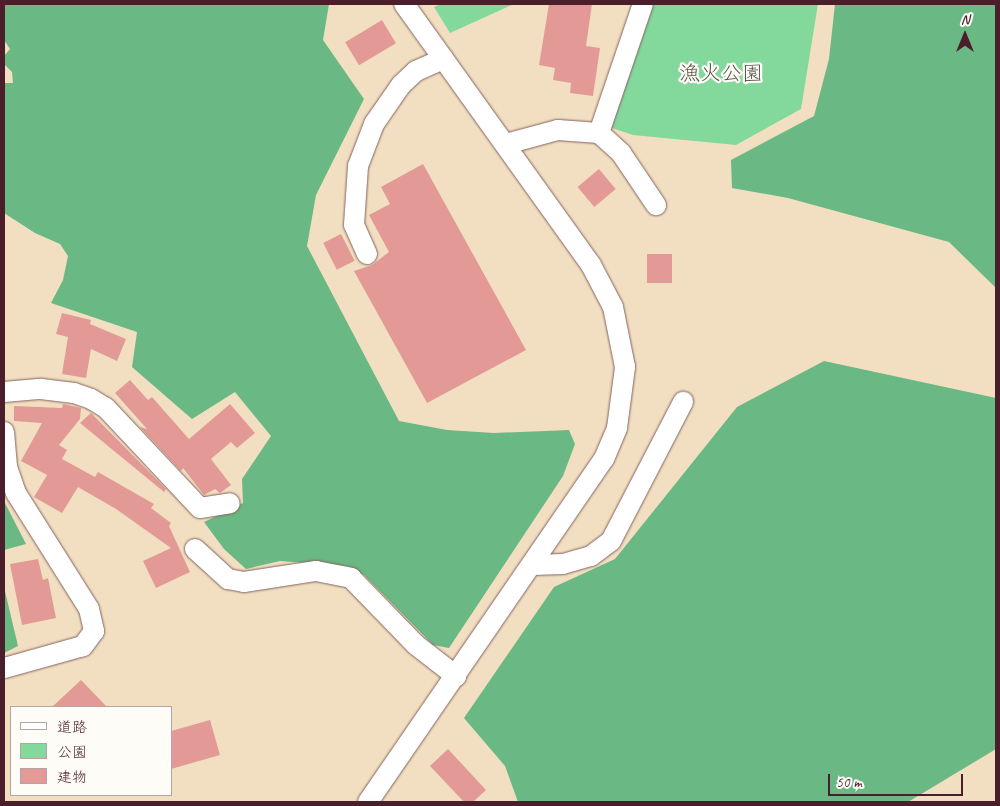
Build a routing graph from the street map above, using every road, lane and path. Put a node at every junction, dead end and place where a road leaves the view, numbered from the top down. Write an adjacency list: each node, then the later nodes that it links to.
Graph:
1 (404, 4): 3 (street)
2 (642, 4): 4 (street)
3 (443, 59): 5 (street); 7 (street)
4 (599, 133): 5 (street); 6 (street)
5 (506, 144): 13 (street)
6 (656, 205)
7 (367, 254)
8 (4, 392): 11 (street)
9 (683, 402): 13 (street)
10 (4, 432): 14 (street)
11 (230, 503)
12 (195, 549): 15 (street)
13 (533, 565): 15 (street)
14 (4, 668)
15 (456, 676): 16 (street)
16 (368, 802)

